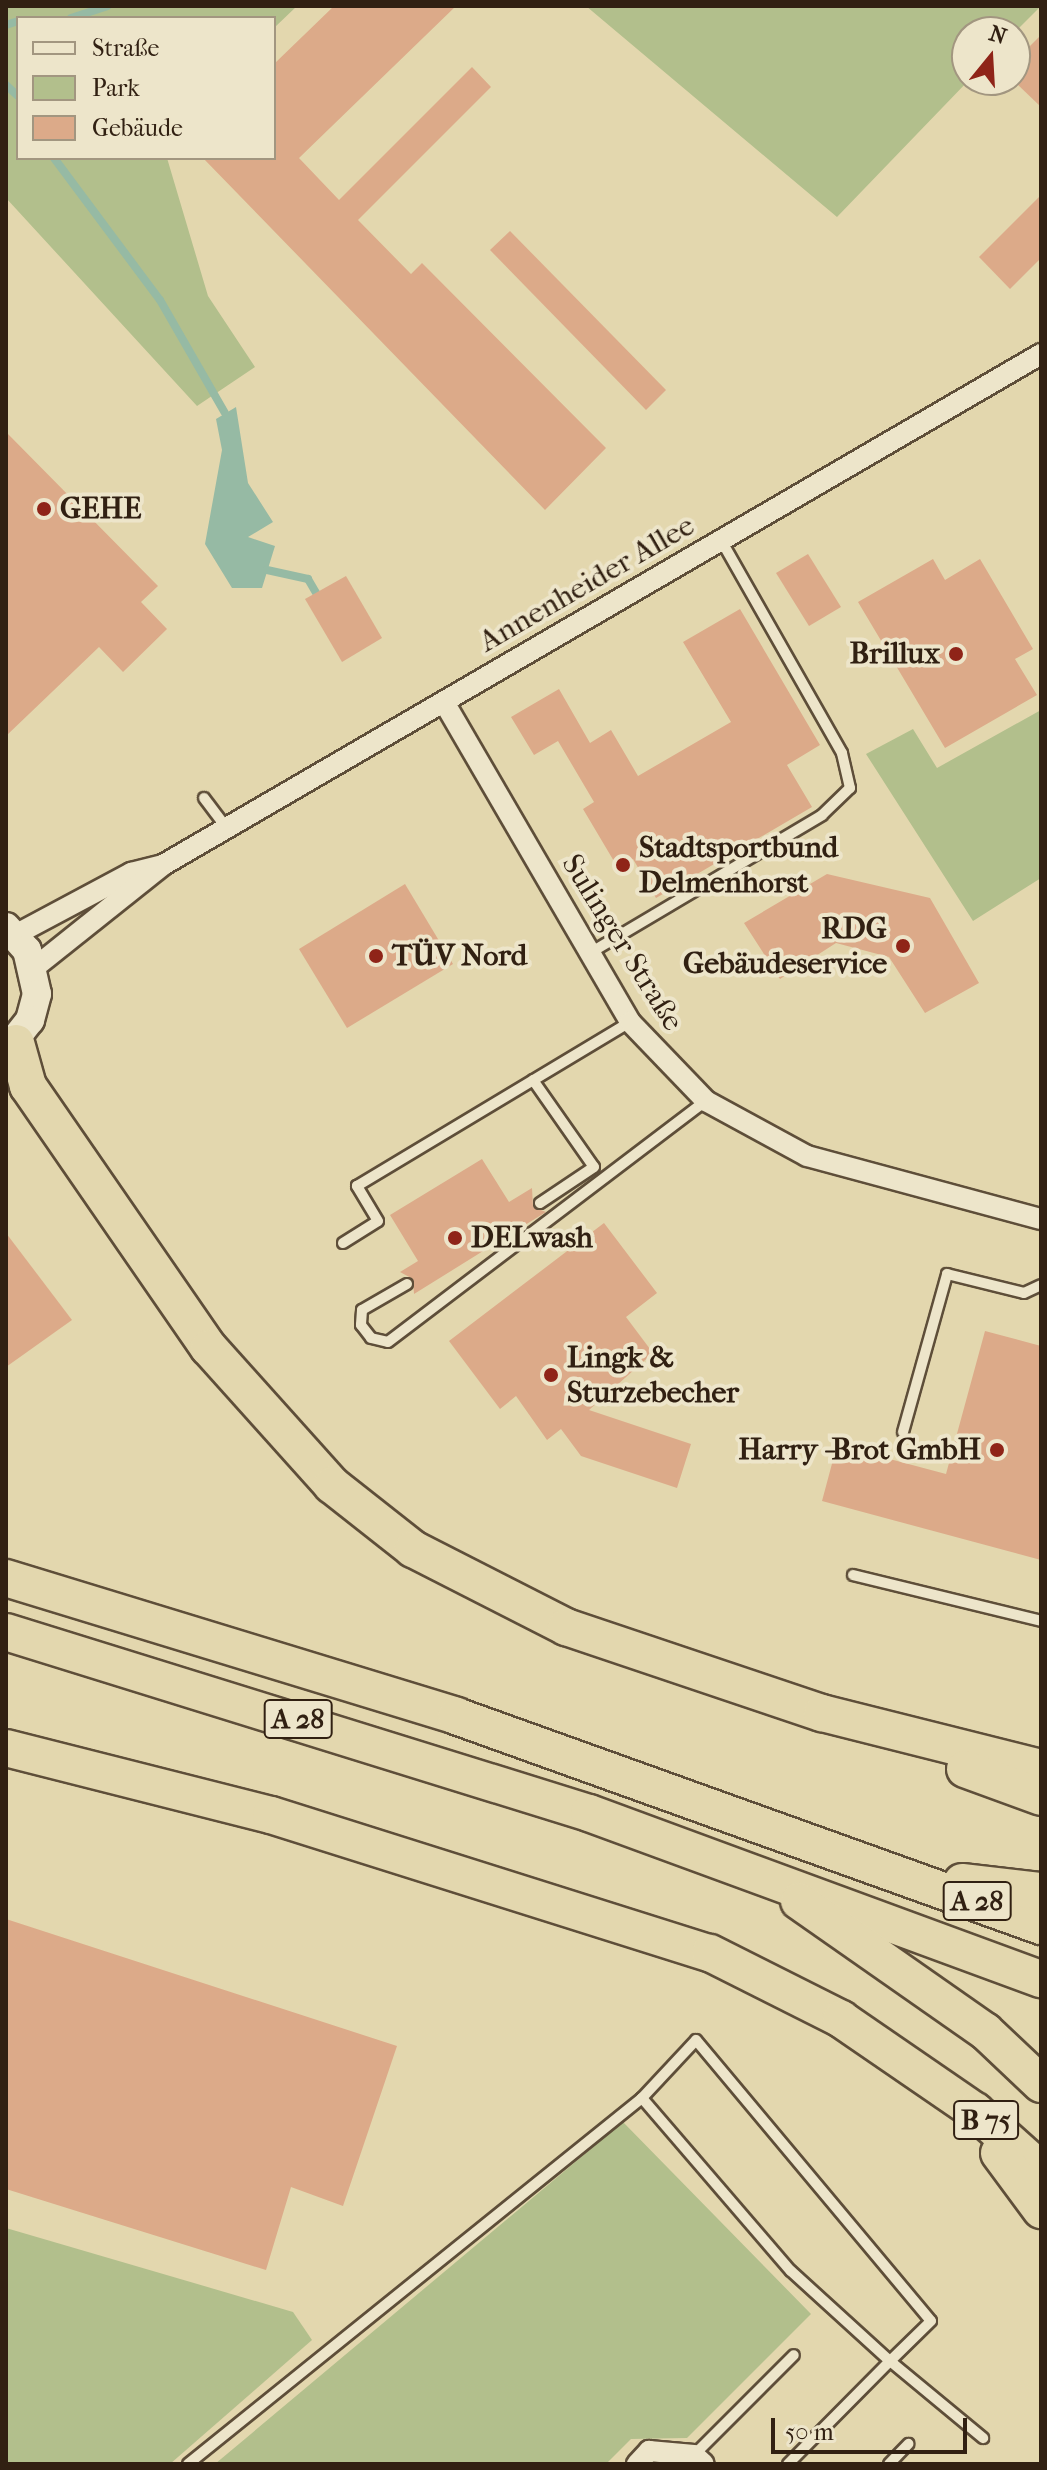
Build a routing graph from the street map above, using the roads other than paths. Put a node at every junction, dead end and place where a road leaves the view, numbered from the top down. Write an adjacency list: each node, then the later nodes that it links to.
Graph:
1 (1041, 354): 2 (street, Annenheider Allee)
2 (721, 540): 3 (street, Annenheider Allee); 8 (lane)
3 (444, 702): 5 (street, Annenheider Allee); 8 (street, Sulinger Straße)
4 (204, 798): 5 (lane)
5 (228, 828): 6 (street, Annenheider Allee)
6 (163, 865): 7 (street, Annenheider Allee); 9 (street, Annenheider Allee)
7 (11, 931): 9 (main road)
8 (590, 953): 10 (street, Sulinger Straße)
9 (34, 968): 11 (main road)
10 (630, 1022): 12 (lane); 13 (street, Sulinger Straße)
11 (11, 1047): 24 (highway)
12 (533, 1080): 14 (lane); 16 (lane)
13 (706, 1101): 15 (street, Sulinger Straße); 17 (lane)
14 (540, 1203)
15 (1041, 1219)
16 (343, 1243)
17 (407, 1284)
18 (1041, 1285): 19 (lane)
19 (903, 1432)
20 (853, 1575): 22 (lane)
21 (6, 1578): 29 (highway, A 28)
22 (1041, 1621)
23 (6, 1632): 28 (highway, A 28)
24 (822, 1713): 26 (highway); 27 (highway)
25 (6, 1748): 33 (highway)
26 (1041, 1768)
27 (1041, 1797)
28 (755, 1871): 32 (highway, A 28); 34 (highway)
29 (913, 1876): 30 (highway); 31 (highway, A 28)
30 (1041, 1891)
31 (1041, 1926)
32 (1041, 1979)
33 (926, 2077): 36 (highway, B 75); 37 (highway)
34 (1041, 2084)
35 (642, 2098): 39 (lane); 39 (lane); 43 (lane)
36 (1041, 2170)
37 (1041, 2210)
38 (794, 2355): 42 (lane)
39 (890, 2361): 40 (lane); 45 (lane)
40 (983, 2438)
41 (908, 2444): 46 (lane)
42 (699, 2460): 44 (street)
43 (188, 2464)
44 (637, 2464)
45 (788, 2464)
46 (889, 2464)

